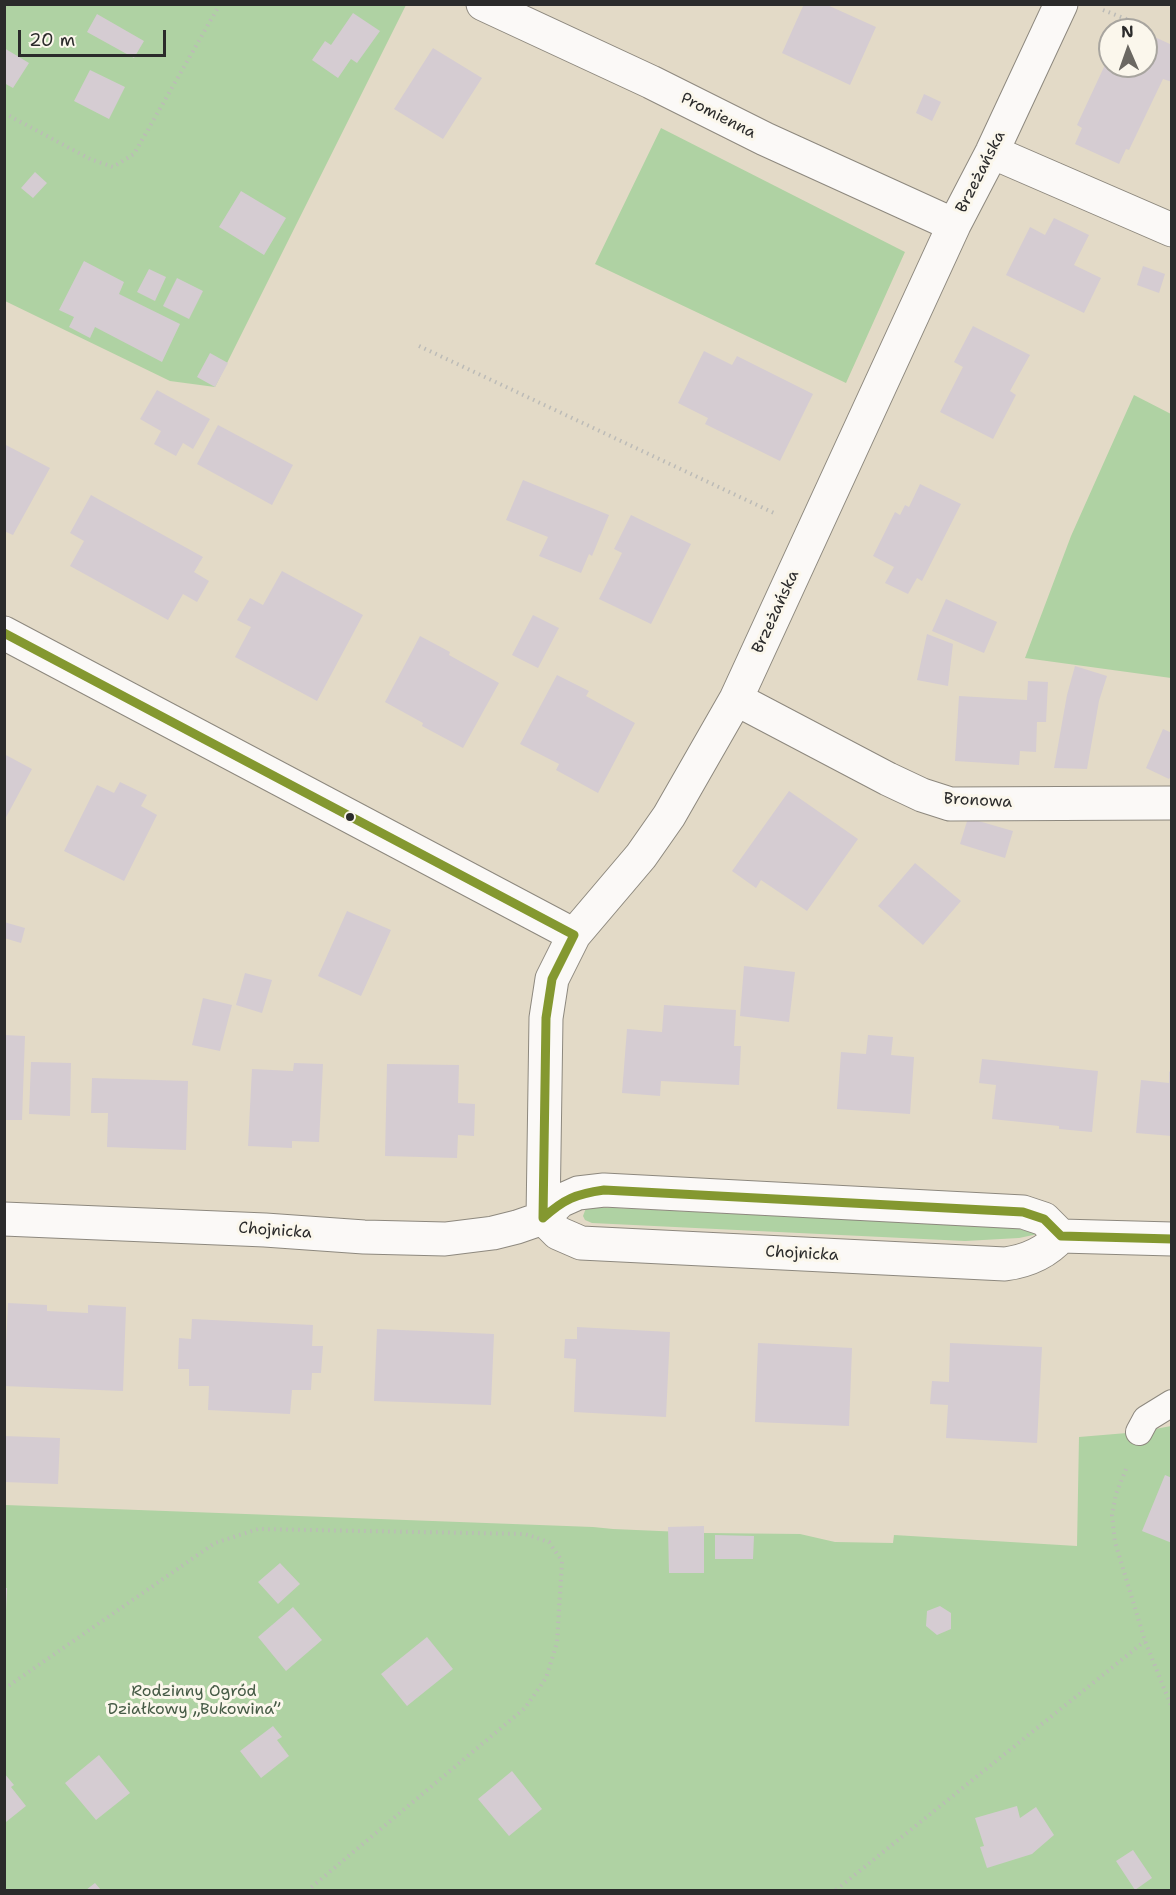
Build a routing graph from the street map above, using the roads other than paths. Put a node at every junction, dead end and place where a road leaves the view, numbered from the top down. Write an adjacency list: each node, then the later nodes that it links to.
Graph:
1 (483, 4): 4 (street, Promienna)
2 (1061, 4): 3 (street, Brzeżańska)
3 (992, 152): 4 (street, Brzeżańska); 5 (street)
4 (954, 225): 7 (street, Brzeżańska)
5 (1172, 230)
6 (4, 633): 9 (street)
7 (736, 699): 8 (street, Bronowa); 9 (street, Brzeżańska)
8 (1172, 803)
9 (574, 935): 10 (street, Brzeżańska)
10 (543, 1218): 11 (street, Chojnicka); 12 (street, Chojnicka); 12 (street, Chojnicka)
11 (4, 1219)
12 (1061, 1236): 13 (street)
13 (1172, 1239)
14 (1172, 1402): 15 (lane)
15 (1139, 1432)

